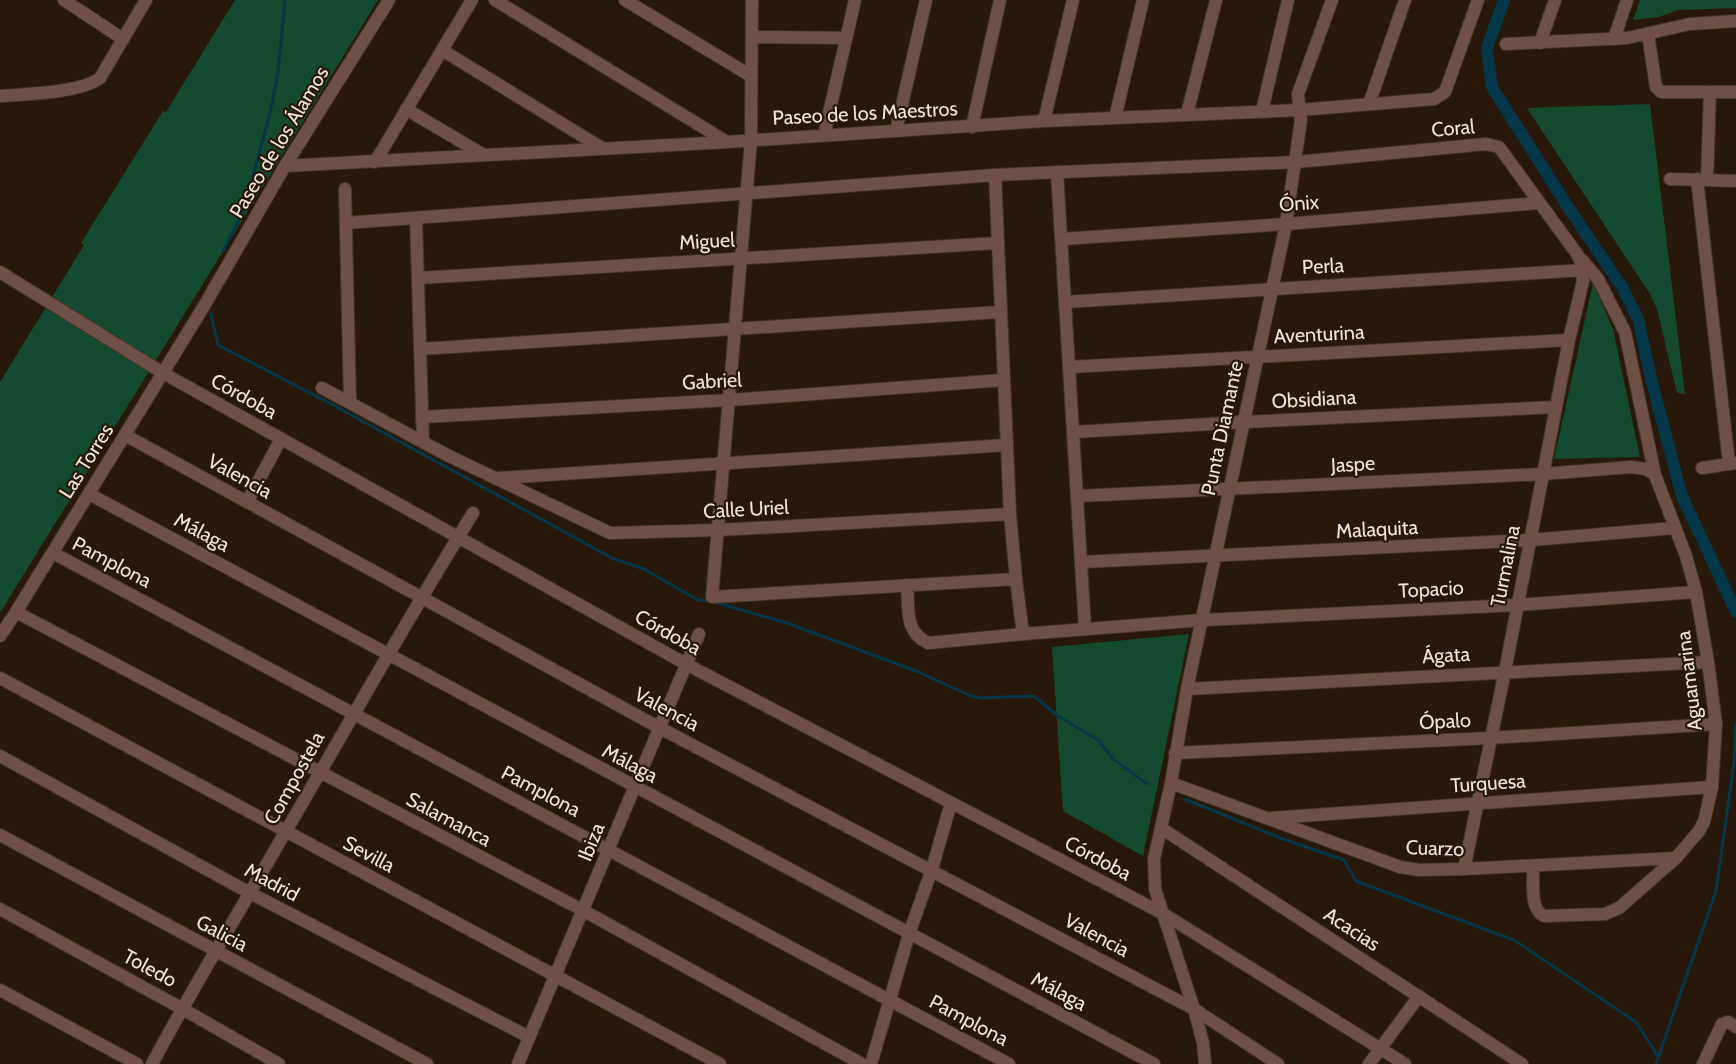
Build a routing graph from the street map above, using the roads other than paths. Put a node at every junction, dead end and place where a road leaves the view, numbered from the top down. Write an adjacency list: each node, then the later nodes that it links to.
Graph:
1 (64, 0): 24 (street)
2 (146, 0): 24 (street)
3 (389, 0): 49 (street, Paseo de los Álamos)
4 (472, 0): 28 (street)
5 (495, 0): 44 (street)
6 (626, 0): 29 (street)
7 (752, 0): 22 (street)
8 (855, 0): 23 (street)
9 (926, 0): 41 (street)
10 (1000, 0): 40 (street)
11 (1073, 0): 39 (street)
12 (1143, 0): 38 (street)
13 (1216, 0): 37 (street)
14 (1288, 0): 36 (street)
15 (1332, 0): 35 (street, Punta Diamante)
16 (1405, 0): 33 (street)
17 (1478, 0): 33 (street, Paseo de los Maestros)
18 (1555, 0): 26 (street)
19 (1628, 0): 25 (street)
20 (1736, 21): 21 (street)
21 (1648, 34): 25 (street); 30 (street)
22 (752, 37): 23 (street); 29 (street)
23 (846, 38): 42 (street)
24 (123, 39): 32 (street)
25 (1614, 39): 26 (street)
26 (1540, 43): 27 (street)
27 (1506, 44)
28 (442, 50): 34 (street); 45 (street)
29 (751, 76): 43 (street)
30 (1710, 92): 31 (street); 53 (street)
31 (1736, 92)
32 (0, 96)
33 (1369, 104): 35 (street, Paseo de los Maestros)
34 (406, 109): 46 (street); 47 (street)
35 (1299, 110): 36 (street, Paseo de los Maestros); 48 (street, Punta Diamante)
36 (1262, 111): 37 (street, Paseo de los Maestros)
37 (1187, 114): 38 (street, Paseo de los Maestros)
38 (1115, 118): 39 (street, Paseo de los Maestros)
39 (1044, 121): 40 (street, Paseo de los Maestros)
40 (972, 127): 41 (street, Paseo de los Maestros)
41 (896, 131): 42 (street, Paseo de los Maestros)
42 (824, 135): 43 (street, Paseo de los Maestros)
43 (751, 140): 44 (street, Paseo de los Maestros); 56 (street)
44 (727, 142): 45 (street, Paseo de los Maestros)
45 (602, 148): 46 (street, Paseo de los Maestros)
46 (482, 154): 47 (street, Paseo de los Maestros)
47 (375, 162): 49 (street, Paseo de los Maestros)
48 (1296, 162): 50 (street); 57 (street, Coral); 60 (street, Punta Diamante)
49 (285, 166): 70 (street, Paseo de los Álamos)
50 (1057, 172): 51 (street); 61 (street)
51 (995, 175): 56 (street); 62 (street)
52 (1670, 179): 53 (street)
53 (1702, 179): 54 (street); 91 (street)
54 (1736, 181)
55 (345, 189): 59 (street)
56 (747, 193): 58 (street); 64 (street)
57 (1538, 203): 60 (street, Ónix); 63 (street, Coral)
58 (416, 218): 59 (street); 67 (street)
59 (346, 223): 81 (street)
60 (1286, 224): 61 (street, Ónix); 68 (street, Punta Diamante)
61 (1062, 239): 69 (street)
62 (997, 243): 64 (street, Miguel); 71 (street)
63 (1577, 255): 65 (street, Coral); 94 (street, Aguamarina)
64 (741, 258): 67 (street, Miguel); 72 (street)
65 (1583, 270): 68 (street, Perla); 73 (street, Turmalina)
66 (0, 272): 77 (street, Córdoba)
67 (419, 278): 74 (street)
68 (1271, 289): 69 (street, Perla); 75 (street, Punta Diamante)
69 (1065, 302): 76 (street)
70 (204, 306): 77 (street, Las Torres)
71 (1000, 312): 72 (street); 78 (street)
72 (734, 329): 74 (street); 80 (street)
73 (1569, 340): 75 (street, Aventurina); 82 (street, Turmalina)
74 (420, 349): 83 (street)
75 (1257, 357): 76 (street, Aventurina); 84 (street, Punta Diamante)
76 (1070, 367): 85 (street)
77 (163, 373): 86 (street, Las Torres); 87 (street, Córdoba)
78 (1004, 380): 80 (street, Gabriel); 89 (street)
79 (322, 388): 81 (street, Calle Uriel)
80 (730, 400): 83 (street, Gabriel); 90 (street)
81 (350, 402): 88 (street, Calle Uriel)
82 (1556, 408): 84 (street, Obsidiana); 93 (street, Turmalina)
83 (422, 417): 88 (street)
84 (1244, 422): 85 (street, Obsidiana); 96 (street, Punta Diamante)
85 (1074, 432): 98 (street)
86 (125, 435): 97 (street, Las Torres); 99 (street, Valencia)
87 (281, 439): 99 (street); 104 (street, Córdoba)
88 (423, 442): 95 (street, Calle Uriel)
89 (1007, 446): 90 (street); 101 (street)
90 (725, 463): 95 (street); 103 (street)
91 (1733, 464): 92 (street)
92 (1702, 468)
93 (1543, 474): 94 (street, Jaspe); 96 (street, Jaspe); 105 (street, Turmalina)
94 (1655, 475): 102 (street, Aguamarina)
95 (496, 478): 103 (street, Calle Uriel)
96 (1228, 489): 98 (street, Jaspe); 107 (street, Punta Diamante)
97 (89, 494): 106 (street, Las Torres); 120 (street, Málaga)
98 (1078, 496): 108 (street)
99 (248, 502): 112 (street, Valencia)
100 (473, 513): 104 (street, Compostela)
101 (1010, 514): 103 (street, Calle Uriel); 109 (street)
102 (1674, 528): 105 (street, Malaquita); 111 (street, Aguamarina)
103 (719, 530): 110 (street)
104 (458, 538): 112 (street, Compostela); 122 (street, Córdoba)
105 (1531, 540): 107 (street, Malaquita); 113 (street, Turmalina)
106 (53, 553): 114 (street, Las Torres); 126 (street, Pamplona)
107 (1215, 556): 108 (street, Malaquita); 115 (street, Punta Diamante)
108 (1082, 562): 116 (street)
109 (1016, 579): 110 (street); 118 (street)
110 (907, 585): 118 (street, Topacio)
111 (1696, 592): 113 (street, Topacio); 121 (street, Aguamarina)
112 (422, 598): 120 (street, Compostela); 128 (street, Valencia)
113 (1517, 605): 115 (street, Topacio); 123 (street, Turmalina)
114 (16, 612): 119 (street, Las Torres); 132 (street, Salamanca)
115 (1203, 620): 116 (street, Topacio); 125 (street, Punta Diamante)
116 (1085, 628): 118 (street, Topacio)
117 (699, 634): 122 (street, Ibiza)
118 (1023, 634)
119 (0, 636)
120 (387, 654): 126 (street, Compostela); 134 (street, Málaga)
121 (1708, 662): 123 (street, Ágata); 127 (street, Aguamarina)
122 (686, 664): 128 (street, Ibiza); 136 (street, Córdoba)
123 (1505, 671): 125 (street, Ágata); 129 (street, Turmalina)
124 (0, 678): 140 (street, Sevilla)
125 (1187, 689): 130 (street, Punta Diamante)
126 (353, 713): 132 (street, Compostela); 142 (street, Pamplona)
127 (1716, 724): 129 (street, Ópalo); 135 (street, Aguamarina)
128 (658, 726): 134 (street, Ibiza); 146 (street, Valencia)
129 (1491, 738): 130 (street, Ópalo); 137 (street, Turmalina)
130 (1175, 753): 133 (street, Punta Diamante)
131 (0, 756): 147 (street, Madrid)
132 (320, 772): 140 (street, Compostela); 149 (street, Salamanca)
133 (1171, 783): 138 (street, Cuarzo); 139 (street, Punta Diamante)
134 (634, 787): 142 (street, Ibiza); 151 (street, Málaga)
135 (1712, 787): 137 (street, Turquesa); 143 (street, Aguamarina)
136 (951, 803): 146 (street); 150 (street, Córdoba)
137 (1478, 804): 138 (street, Turquesa); 145 (street, Turmalina)
138 (1268, 819): 145 (street, Cuarzo)
139 (1161, 828): 150 (street, Punta Diamante); 155 (street, Acacias)
140 (286, 832): 147 (street, Compostela); 153 (street, Sevilla)
141 (0, 835): 152 (street, Galicia)
142 (610, 849): 149 (street, Ibiza); 156 (street, Pamplona)
143 (1676, 858): 144 (street, Cuarzo); 144 (street, Aguamarina)
144 (1533, 866): 145 (street, Cuarzo)
145 (1464, 869)
146 (932, 870): 151 (street); 158 (street, Valencia)
147 (250, 893): 152 (street, Compostela); 160 (street, Madrid)
148 (0, 909): 157 (street, Toledo)
149 (584, 911): 153 (street, Ibiza); 168 (street, Salamanca)
150 (1162, 913): 158 (street, Punta Diamante); 161 (street, Córdoba)
151 (909, 934): 156 (street); 171 (street, Málaga)
152 (214, 951): 157 (street, Compostela); 165 (street, Galicia)
153 (555, 975): 160 (street, Ibiza); 167 (street, Sevilla)
154 (0, 990): 162 (street)
155 (1419, 996): 161 (street); 176 (street, Acacias)
156 (891, 1000): 169 (street); 170 (street, Pamplona)
157 (181, 1008): 163 (street, Compostela); 164 (street, Toledo)
158 (1194, 1009): 172 (street, Punta Diamante); 173 (street, Valencia)
159 (1730, 1025): 177 (street)
160 (529, 1037): 166 (street, Ibiza)
161 (1380, 1047): 174 (street); 175 (street, Córdoba)
162 (137, 1064)
163 (152, 1064)
164 (279, 1064)
165 (427, 1064)
166 (518, 1064)
167 (720, 1064)
168 (862, 1064)
169 (871, 1064)
170 (1010, 1064)
171 (1154, 1064)
172 (1205, 1064)
173 (1278, 1064)
174 (1369, 1064)
175 (1405, 1064)
176 (1522, 1064)
177 (1703, 1064)

